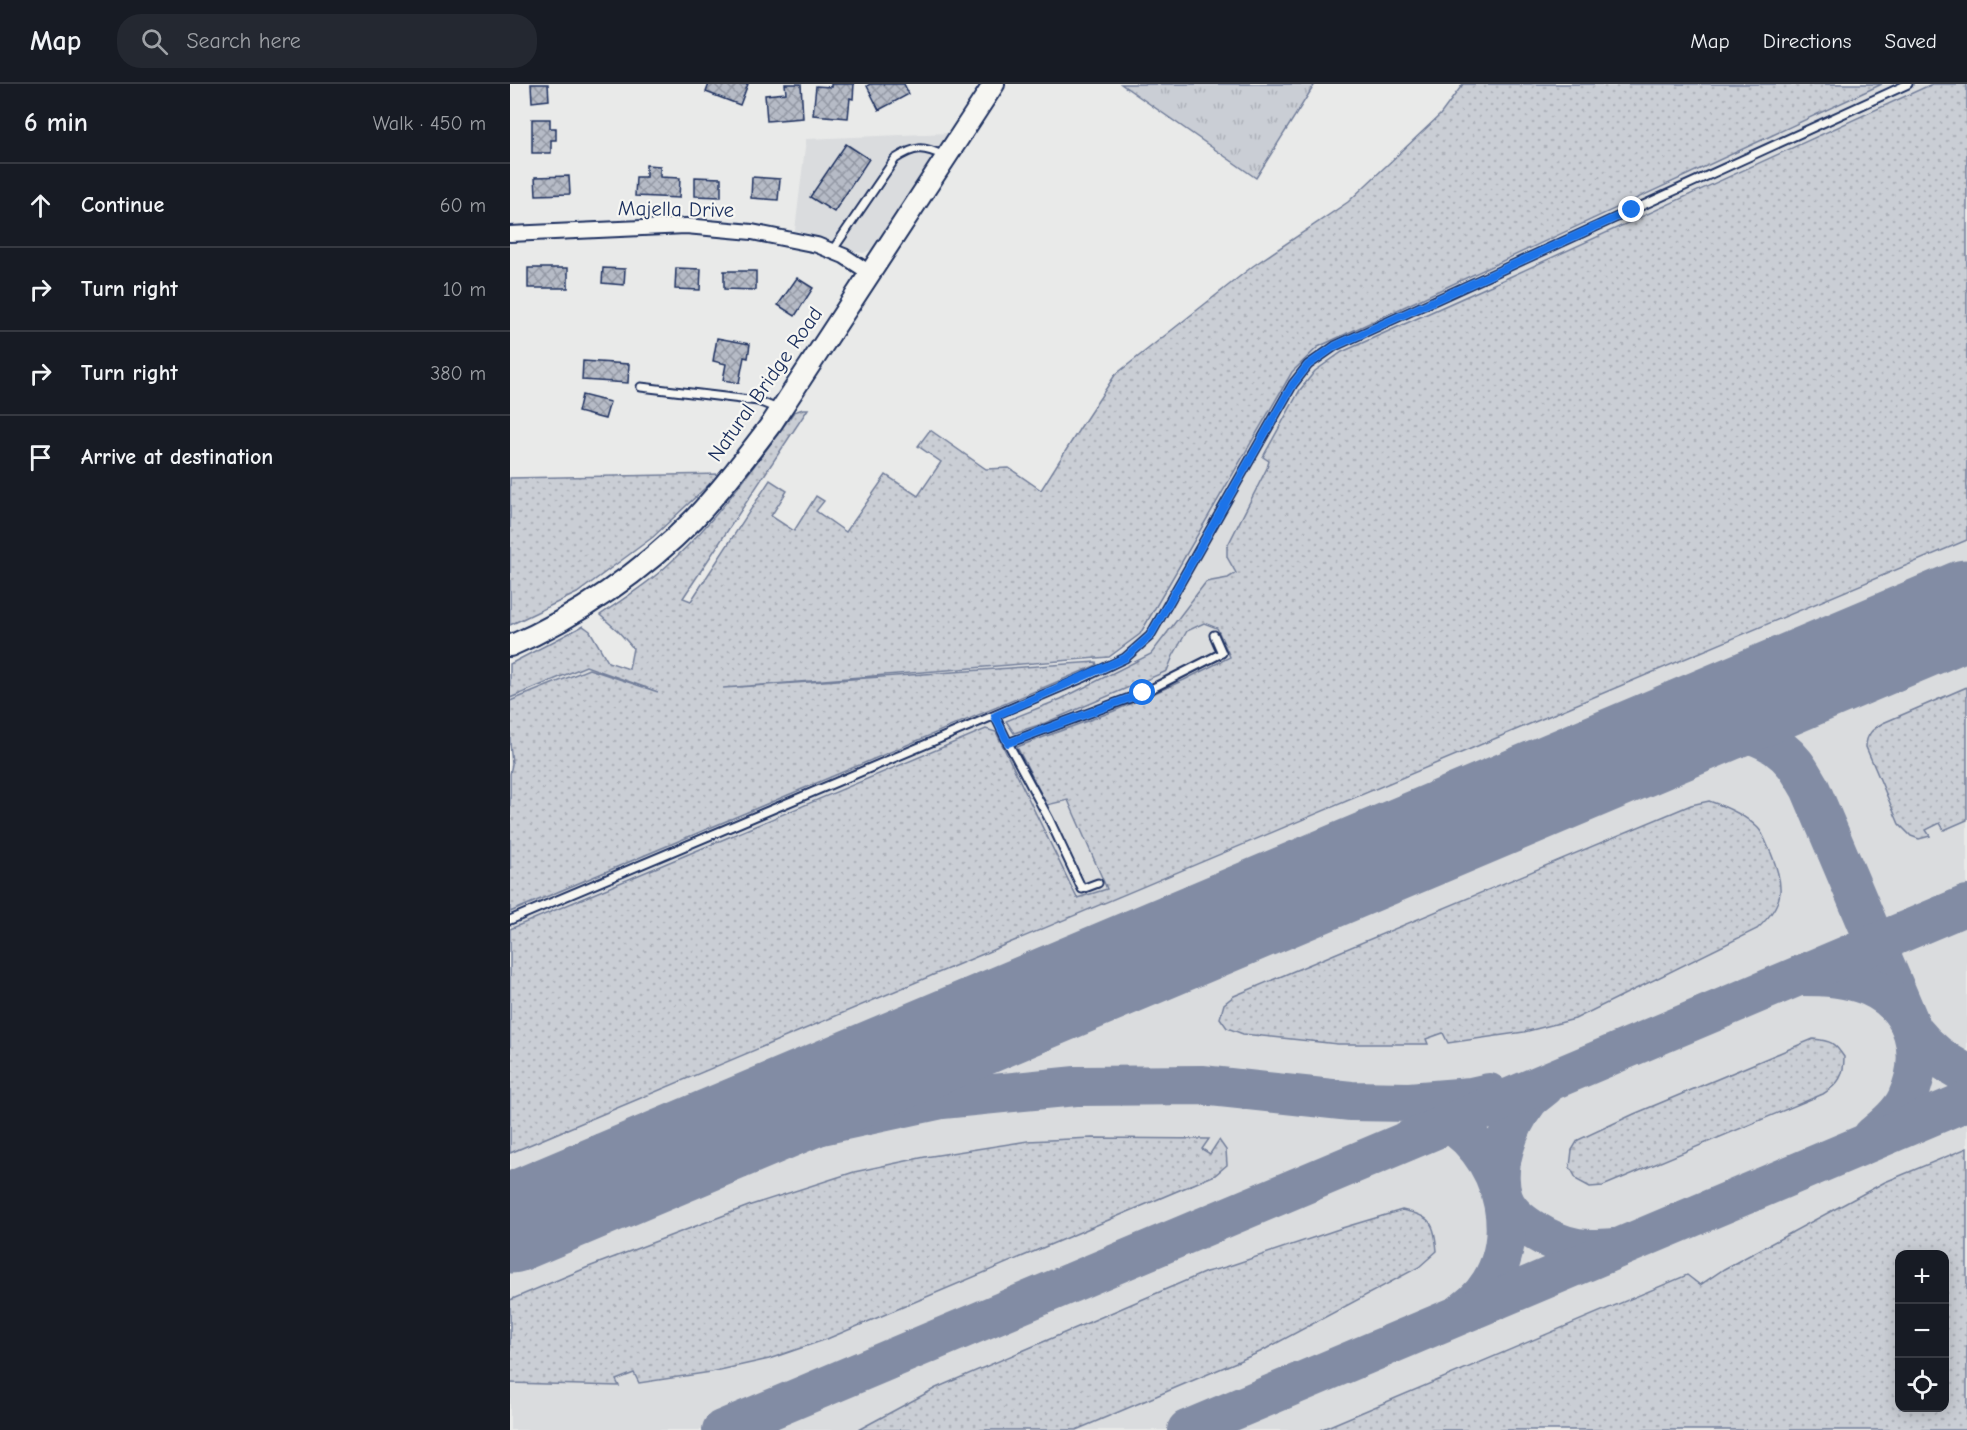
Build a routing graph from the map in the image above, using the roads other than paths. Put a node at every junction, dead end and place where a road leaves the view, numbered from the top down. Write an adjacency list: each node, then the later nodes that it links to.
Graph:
1 (994, 84): 3 (main road, Natural Bridge Road)
2 (1908, 84): 11 (lane)
3 (946, 157): 5 (lane); 6 (main road, Natural Bridge Road)
4 (510, 234): 5 (street, Majella Drive)
5 (832, 251): 6 (street, Majella Drive)
6 (870, 273): 8 (main road, Natural Bridge Road)
7 (641, 387): 8 (lane)
8 (780, 410): 10 (main road, Natural Bridge Road)
9 (1214, 635): 12 (lane)
10 (510, 646)
11 (995, 716): 12 (lane); 14 (lane)
12 (1008, 743): 13 (lane)
13 (1098, 883)
14 (510, 921)

